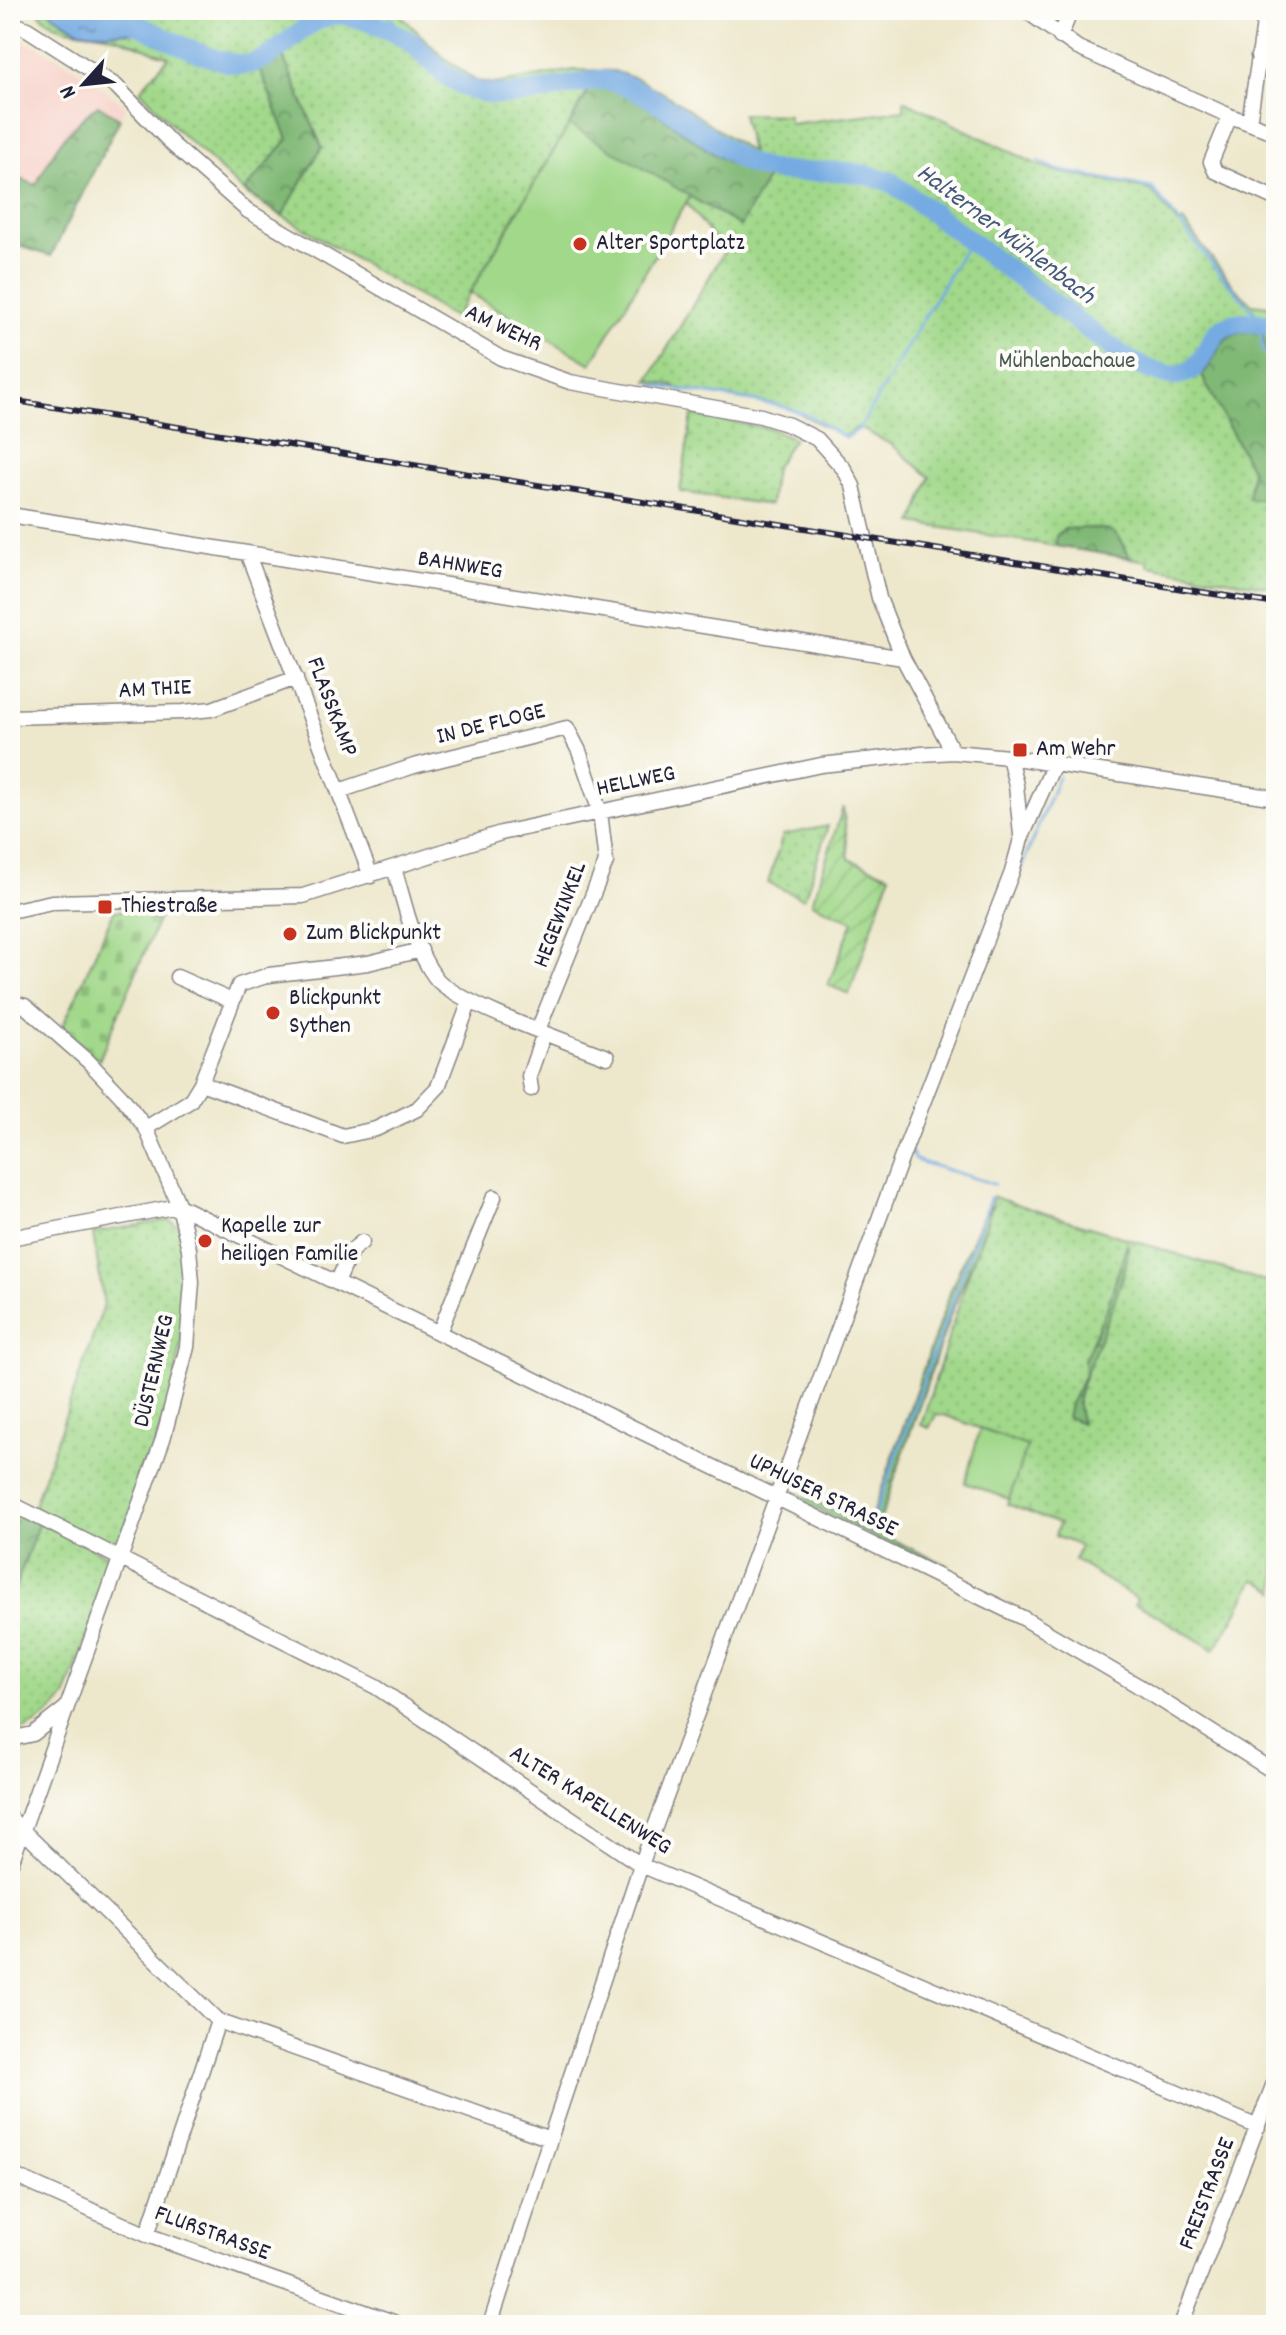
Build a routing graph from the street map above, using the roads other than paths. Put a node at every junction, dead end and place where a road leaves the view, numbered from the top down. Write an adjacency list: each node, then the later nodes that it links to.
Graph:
1 (1025, 10): 5 (street)
2 (1071, 10): 5 (street)
3 (1266, 10): 6 (street)
4 (10, 22): 14 (street, AM WEHR)
5 (1060, 37): 8 (street)
6 (1258, 56): 7 (street); 9 (street)
7 (1276, 60)
8 (1230, 116): 9 (street); 11 (street)
9 (1249, 123): 10 (street)
10 (1276, 133)
11 (1276, 199)
12 (10, 515): 13 (street, BAHNWEG)
13 (248, 555): 14 (street, BAHNWEG); 15 (street, FLASSKAMP)
14 (903, 658): 17 (street, AM WEHR)
15 (296, 678): 16 (street, AM THIE); 20 (street, FLASSKAMP)
16 (10, 717)
17 (953, 752): 18 (street, HELLWEG); 22 (street, HELLWEG)
18 (1009, 757): 19 (street, HELLWEG); 23 (street)
19 (1054, 764): 21 (street, HELLWEG); 23 (street)
20 (339, 791): 22 (street, IN DE FLOGE); 25 (street, FLASSKAMP)
21 (1276, 798)
22 (600, 812): 24 (street, HELLWEG); 32 (street, HEGEWINKEL)
23 (1021, 839): 43 (street)
24 (394, 868): 25 (street, HELLWEG); 27 (street)
25 (371, 876): 26 (street, HELLWEG)
26 (10, 911)
27 (421, 950): 29 (street); 30 (street)
28 (177, 977): 29 (street)
29 (232, 1001): 34 (street)
30 (470, 1001): 32 (street); 34 (street)
31 (10, 1002): 36 (street, DÜSTERNWEG)
32 (541, 1032): 33 (street); 35 (street, HEGEWINKEL)
33 (607, 1057)
34 (201, 1083): 36 (street)
35 (531, 1089)
36 (146, 1128): 38 (street, DÜSTERNWEG)
37 (494, 1197): 42 (street)
38 (179, 1206): 39 (street); 41 (street, UPHUSER STRASSE); 45 (street, DÜSTERNWEG)
39 (10, 1238)
40 (362, 1242): 41 (street)
41 (337, 1283): 42 (street, UPHUSER STRASSE)
42 (439, 1333): 43 (street, UPHUSER STRASSE)
43 (778, 1499): 48 (street, UPHUSER STRASSE); 51 (street)
44 (10, 1503): 45 (street, ALTER KAPELLENWEG)
45 (119, 1559): 46 (street, DÜSTERNWEG); 51 (street, ALTER KAPELLENWEG)
46 (66, 1708): 47 (street); 50 (street, DÜSTERNWEG)
47 (10, 1739)
48 (1276, 1773)
49 (10, 1818): 50 (street)
50 (23, 1833): 52 (street, DÜSTERNWEG); 53 (street)
51 (641, 1865): 55 (street, ALTER KAPELLENWEG); 56 (street)
52 (10, 1866)
53 (218, 2021): 56 (street); 58 (street)
54 (1276, 2078): 55 (street, FREISTRASSE)
55 (1258, 2127): 61 (street, FREISTRASSE)
56 (550, 2139): 60 (street)
57 (10, 2174): 58 (street, FLURSTRASSE)
58 (147, 2235): 59 (street, FLURSTRASSE)
59 (402, 2325)
60 (490, 2325)
61 (1181, 2325)

